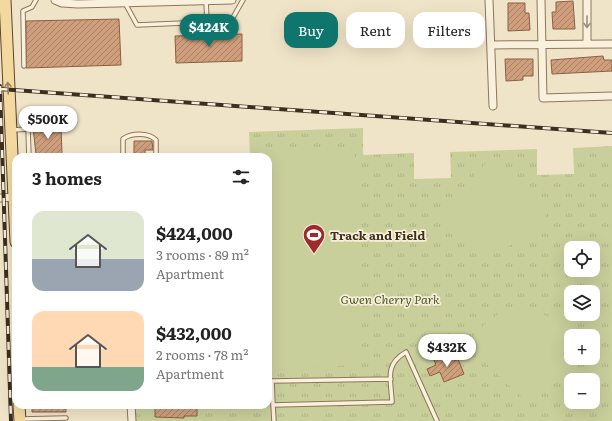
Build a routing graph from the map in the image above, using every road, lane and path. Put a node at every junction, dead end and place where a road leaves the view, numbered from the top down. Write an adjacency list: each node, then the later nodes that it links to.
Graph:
1 (6, 0): 20 (main road, one-way to 1)
2 (36, 0): 17 (lane)
3 (55, 0): 11 (street)
4 (180, 0): 5 (street); 11 (street)
5 (206, 0): 6 (street); 12 (lane)
6 (232, 0)
7 (243, 0): 12 (lane)
8 (489, 0): 15 (street)
9 (541, 0): 16 (street)
10 (587, 0): 13 (street, one-way to 13)
11 (125, 2): 12 (lane)
12 (207, 22)
13 (587, 44): 14 (street); 16 (street)
14 (612, 44)
15 (491, 45): 16 (street); 19 (street)
16 (542, 45): 18 (street)
17 (24, 66)
18 (612, 96)
19 (493, 106)
20 (10, 130): 21 (main road); 22 (lane)
21 (12, 153)
22 (29, 153)
23 (123, 153): 24 (lane)
24 (156, 153)
25 (0, 198): 26 (street)
26 (12, 200)
27 (391, 379): 28 (lane); 28 (lane); 35 (lane)
28 (273, 405): 34 (lane)
29 (19, 409): 32 (main road)
30 (131, 409): 33 (street)
31 (66, 418): 32 (lane)
32 (20, 420)
33 (132, 421)
34 (274, 421)
35 (437, 421)

